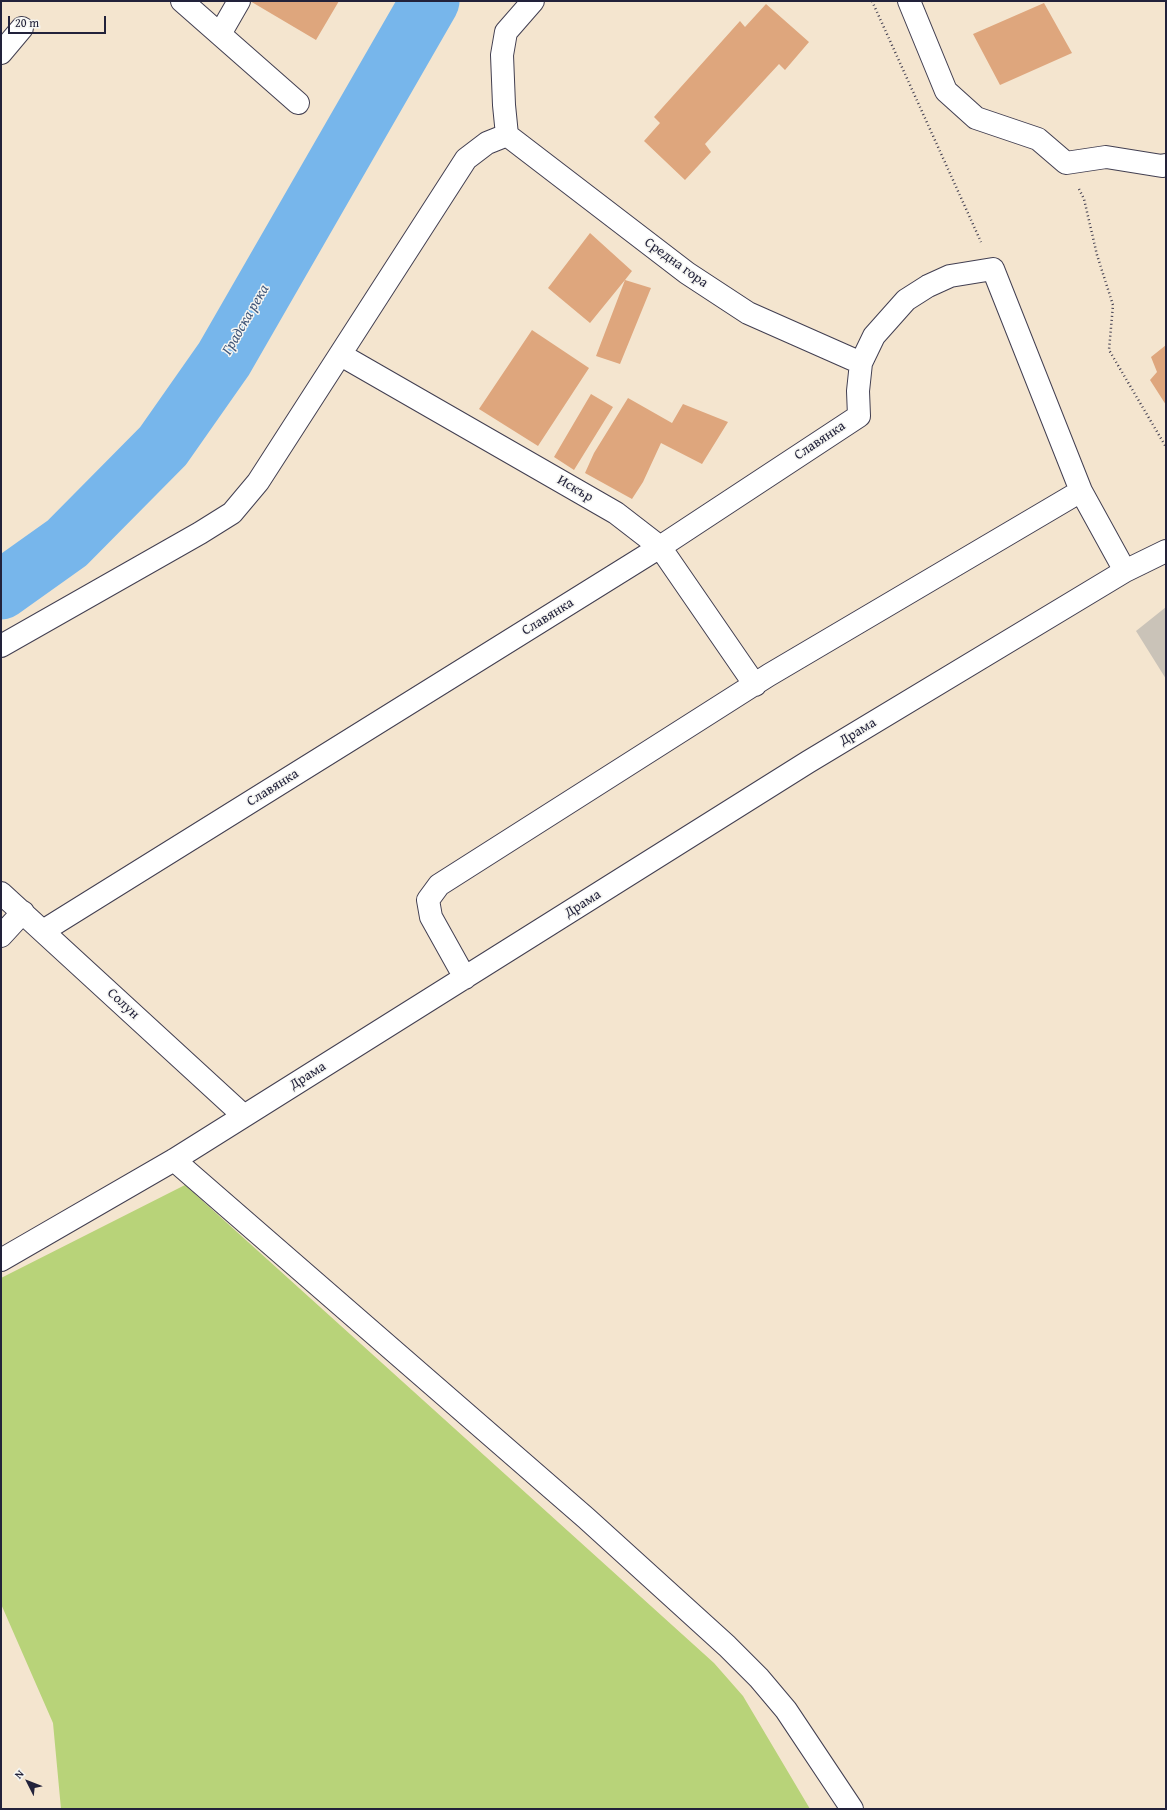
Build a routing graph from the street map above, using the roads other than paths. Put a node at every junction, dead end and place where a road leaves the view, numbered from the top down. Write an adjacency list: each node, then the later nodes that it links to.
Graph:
1 (182, 1): 6 (street)
2 (239, 1): 6 (street)
3 (533, 1): 9 (street)
4 (909, 1): 10 (street)
5 (22, 28): 7 (street)
6 (220, 34): 8 (street)
7 (1, 53)
8 (298, 102)
9 (507, 135): 11 (street); 12 (street, Средна гора)
10 (1166, 165)
11 (341, 354): 14 (street, Искър); 17 (street)
12 (861, 363): 13 (street, Славянка); 14 (street, Славянка)
13 (1081, 491): 16 (street); 18 (street)
14 (660, 547): 18 (street, Искър); 21 (street, Славянка)
15 (1166, 550): 16 (street, Драма)
16 (1126, 571): 23 (street, Драма)
17 (1, 646)
18 (755, 685): 23 (street)
19 (1, 893): 20 (street, Солун)
20 (23, 912): 21 (street, Солун); 22 (street)
21 (43, 931): 24 (street, Солун)
22 (1, 936)
23 (465, 978): 24 (street, Драма)
24 (244, 1116): 25 (street, Драма)
25 (174, 1160): 26 (street, Драма); 27 (street)
26 (1, 1260)
27 (852, 1809)

